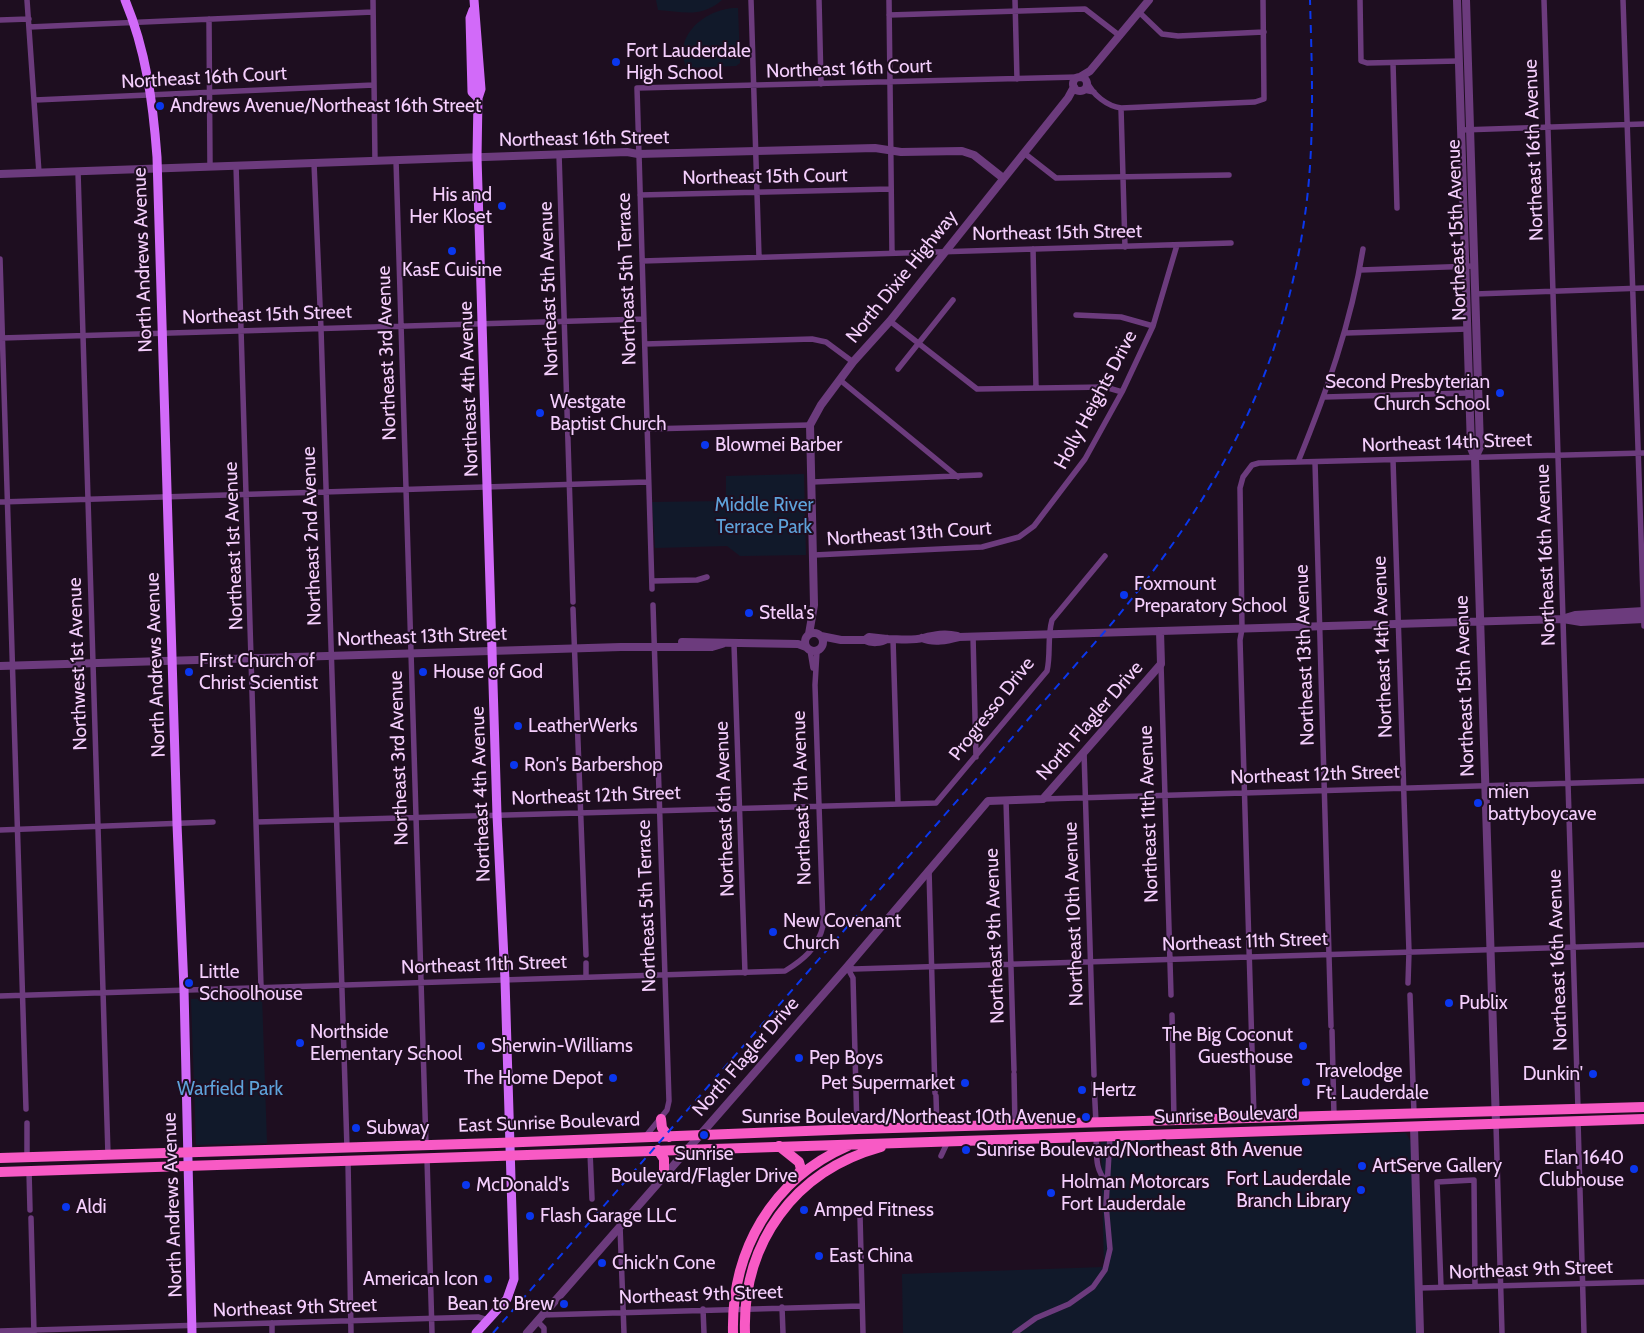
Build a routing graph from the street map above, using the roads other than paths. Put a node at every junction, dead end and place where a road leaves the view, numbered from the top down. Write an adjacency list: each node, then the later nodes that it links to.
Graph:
1 (27, 0): 20 (street)
2 (125, 0): 23 (main road, North Andrews Avenue)
3 (373, 0): 17 (street)
4 (751, 0): 34 (street)
5 (819, 0): 32 (street)
6 (888, 0): 19 (street)
7 (1016, 0): 16 (street)
8 (1149, 0): 18 (street, North Dixie Highway)
9 (1263, 0): 25 (street)
10 (1360, 0): 28 (street)
11 (1457, 0): 27 (street, Northeast 15th Avenue)
12 (1466, 0): 44 (street, Northeast 15th Avenue)
13 (1544, 0): 42 (street, Northeast 16th Avenue)
14 (1623, 0): 41 (street)
15 (474, 4): 50 (main road, Northeast 4th Avenue)
16 (1016, 10): 19 (street); 26 (street); 29 (street)
17 (373, 12): 21 (street); 33 (street)
18 (1139, 12): 25 (street); 26 (street, North Dixie Highway)
19 (889, 14): 30 (street)
20 (29, 19): 22 (street); 24 (street)
21 (209, 19): 23 (street); 36 (street)
22 (0, 20)
23 (134, 23): 24 (street); 37 (main road, North Andrews Avenue)
24 (29, 27): 38 (street)
25 (1264, 32): 39 (street)
26 (1120, 36): 31 (street, North Dixie Highway)
27 (1459, 61): 28 (street); 43 (street, Northeast 15th Avenue)
28 (1393, 63): 66 (street)
29 (1017, 79): 30 (street, Northeast 16th Court); 31 (street, Northeast 16th Court)
30 (890, 82): 32 (street, Northeast 16th Court); 45 (street)
31 (1080, 83): 39 (street); 47 (street, North Dixie Highway)
32 (820, 84): 34 (street, Northeast 16th Court)
33 (374, 85): 36 (street, Northeast 16th Court); 52 (street)
34 (753, 86): 35 (street, Northeast 16th Court); 46 (street)
35 (637, 88): 49 (street, Northeast 5th Terrace)
36 (210, 92): 37 (street, Northeast 16th Court); 54 (street)
37 (151, 95): 38 (street, Northeast 16th Court); 56 (main road, North Andrews Avenue)
38 (35, 100): 58 (street)
39 (1121, 108): 61 (street)
40 (1644, 124): 41 (street)
41 (1629, 125): 42 (street); 80 (street)
42 (1548, 127): 44 (street); 82 (street, Northeast 16th Avenue)
43 (1461, 130): 44 (street); 77 (street, Northeast 15th Avenue)
44 (1470, 130): 78 (street, Northeast 15th Avenue)
45 (891, 150): 46 (street, Northeast 16th Street); 62 (street, Northeast 16th Street); 63 (street)
46 (755, 152): 49 (street, Northeast 16th Street); 64 (street)
47 (1024, 152): 61 (street); 62 (street, North Dixie Highway)
48 (559, 154): 49 (street, Northeast 16th Street); 50 (street, Northeast 16th Street); 87 (street, Northeast 5th Avenue)
49 (638, 154): 65 (street, Northeast 5th Terrace)
50 (477, 157): 51 (street, Northeast 16th Street); 89 (main road, Northeast 4th Avenue)
51 (396, 160): 52 (street, Northeast 16th Street); 90 (street, Northeast 3rd Avenue)
52 (375, 161): 53 (street, Northeast 16th Street)
53 (314, 163): 55 (street, Northeast 16th Street); 93 (street, Northeast 2nd Avenue)
54 (210, 165): 55 (street, Northeast 16th Street); 56 (street, Northeast 16th Street)
55 (236, 165): 94 (street, Northeast 1st Avenue)
56 (157, 167): 57 (street, Northeast 16th Street); 96 (main road, North Andrews Avenue)
57 (78, 172): 58 (street, Northeast 16th Street); 97 (street, Northwest 1st Avenue)
58 (39, 173): 59 (street, Northeast 16th Street)
59 (0, 174)
60 (1229, 174): 61 (street)
61 (1124, 177): 69 (street)
62 (1003, 178): 72 (street, North Dixie Highway)
63 (891, 189): 64 (street, Northeast 15th Court); 73 (street)
64 (756, 192): 65 (street, Northeast 15th Court); 74 (street)
65 (640, 195): 76 (street, Northeast 5th Terrace)
66 (1398, 208)
67 (1231, 243): 68 (street, Northeast 15th Street)
68 (1177, 245): 69 (street, Northeast 15th Street); 91 (street, Holly Heights Drive)
69 (1125, 248): 70 (street, Northeast 15th Street)
70 (1033, 249): 72 (street, Northeast 15th Street); 104 (street)
71 (1363, 250): 79 (street)
72 (945, 251): 73 (street, Northeast 15th Street); 88 (street, North Dixie Highway)
73 (892, 253): 74 (street, Northeast 15th Street)
74 (759, 257): 76 (street, Northeast 15th Street)
75 (0, 258): 98 (street)
76 (642, 261): 86 (street, Northeast 5th Terrace)
77 (1465, 266): 78 (street); 79 (street); 92 (street, Northeast 15th Avenue)
78 (1474, 266): 83 (street, Northeast 15th Avenue)
79 (1360, 270): 95 (street)
80 (1632, 288): 81 (street); 82 (street); 110 (street)
81 (1644, 288)
82 (1554, 292): 83 (street); 111 (street, Northeast 16th Avenue)
83 (1475, 294): 112 (street, Northeast 15th Avenue)
84 (953, 300): 99 (street)
85 (1076, 315): 91 (street)
86 (644, 319): 87 (street, Northeast 15th Street); 100 (street, Northeast 5th Terrace)
87 (565, 321): 89 (street, Northeast 15th Street); 120 (street, Northeast 5th Avenue)
88 (890, 321): 99 (street); 101 (street, North Dixie Highway)
89 (483, 324): 90 (street, Northeast 15th Street); 121 (main road, Northeast 4th Avenue)
90 (401, 326): 93 (street, Northeast 15th Street); 122 (street, Northeast 3rd Avenue)
91 (1153, 326): 105 (street, Holly Heights Drive)
92 (1467, 328): 95 (street); 106 (street, Northeast 15th Avenue)
93 (321, 329): 94 (street, Northeast 15th Street); 123 (street, Northeast 2nd Avenue)
94 (242, 331): 96 (street, Northeast 15th Street); 124 (street, Northeast 1st Avenue)
95 (1346, 333): 107 (street)
96 (162, 334): 97 (street, Northeast 15th Street); 125 (main road, North Andrews Avenue)
97 (82, 335): 98 (street, Northeast 15th Street); 126 (street, Northwest 1st Avenue)
98 (1, 338): 128 (street)
99 (918, 342): 102 (street); 104 (street)
100 (645, 344): 101 (street); 109 (street, Northeast 5th Terrace)
101 (853, 362): 103 (street, North Dixie Highway)
102 (898, 369)
103 (840, 380): 108 (street, North Dixie Highway); 117 (street)
104 (1036, 388): 105 (street)
105 (1122, 392): 129 (street, Holly Heights Drive)
106 (1469, 393): 107 (street); 112 (street, Northeast 15th Avenue)
107 (1324, 397): 114 (street)
108 (810, 425): 109 (street); 119 (street)
109 (646, 429): 118 (street, Northeast 5th Terrace)
110 (1641, 453): 111 (street, Northeast 14th Street); 137 (street)
111 (1558, 455): 112 (street, Northeast 14th Street); 138 (street, Northeast 16th Avenue)
112 (1475, 458): 113 (street, Northeast 14th Street); 139 (street, Northeast 15th Avenue)
113 (1393, 460): 115 (street, Northeast 14th Street); 140 (street, Northeast 14th Avenue)
114 (1298, 462): 115 (street, Northeast 14th Street); 142 (street, Northeast 14th Street)
115 (1315, 462): 141 (street, Northeast 13th Avenue)
116 (980, 475): 117 (street)
117 (958, 477): 119 (street)
118 (647, 482): 120 (street); 133 (street, Northeast 5th Terrace)
119 (812, 482): 130 (street)
120 (570, 485): 121 (street); 153 (street, Northeast 5th Avenue)
121 (488, 488): 122 (street); 155 (main road, Northeast 4th Avenue)
122 (406, 490): 123 (street); 156 (street, Northeast 3rd Avenue)
123 (326, 492): 124 (street); 157 (street, Northeast 2nd Avenue)
124 (247, 494): 125 (street); 158 (street, Northeast 1st Avenue)
125 (168, 497): 126 (street); 159 (main road, North Andrews Avenue)
126 (88, 500): 128 (street); 160 (street, Northwest 1st Avenue)
127 (0, 502): 128 (street)
128 (8, 502): 163 (street)
129 (1005, 543): 130 (street, Northeast 13th Court)
130 (814, 555): 136 (street)
131 (1105, 556): 144 (street, Progresso Drive)
132 (707, 576): 133 (street)
133 (652, 581): 134 (street, Northeast 5th Terrace)
134 (652, 589)
135 (652, 605): 152 (street, Northeast 5th Terrace)
136 (814, 613): 145 (street); 146 (street)
137 (1644, 617): 138 (street, Northeast 13th Street)
138 (1563, 619): 139 (street, Northeast 13th Street); 167 (street, Northeast 16th Avenue)
139 (1480, 622): 140 (street, Northeast 13th Street); 168 (street, Northeast 15th Avenue)
140 (1399, 624): 141 (street, Northeast 13th Street); 169 (street, Northeast 14th Avenue)
141 (1320, 626): 142 (street, Northeast 13th Street); 170 (street, Northeast 13th Avenue)
142 (1242, 629): 143 (street, Northeast 13th Street); 171 (street)
143 (1160, 631): 144 (street, Northeast 13th Street); 161 (street, Northeast 11th Avenue)
144 (1048, 634): 147 (street, Northeast 13th Street); 165 (street, Progresso Drive)
145 (820, 635): 146 (street, Northeast 13th Street); 149 (street, Northeast 13th Street); 154 (street)
146 (808, 636): 150 (street, Northeast 13th Street); 154 (street)
147 (973, 636): 148 (street, Northeast 13th Street); 165 (street)
148 (890, 639): 149 (street, Northeast 13th Street); 178 (street)
149 (841, 640): 154 (street, Northeast 13th Street)
150 (756, 643): 151 (street, Northeast 13th Street); 154 (street, Northeast 13th Street)
151 (734, 644): 152 (street, Northeast 13th Street); 180 (street, Northeast 6th Avenue)
152 (654, 646): 153 (street, Northeast 13th Street); 181 (street, Northeast 5th Terrace)
153 (574, 648): 155 (street, Northeast 13th Street); 182 (street, Northeast 5th Avenue)
154 (814, 648): 179 (street, Northeast 7th Avenue)
155 (492, 651): 156 (street, Northeast 13th Street); 183 (main road, Northeast 4th Avenue)
156 (411, 654): 157 (street, Northeast 13th Street); 184 (street, Northeast 3rd Avenue)
157 (331, 656): 158 (street, Northeast 13th Street); 185 (street, Northeast 2nd Avenue)
158 (252, 658): 159 (street, Northeast 13th Street); 187 (street, Northeast 1st Avenue)
159 (172, 660): 160 (street, Northeast 13th Street); 188 (main road, North Andrews Avenue)
160 (92, 662): 163 (street, Northeast 13th Street); 189 (street, Northwest 1st Avenue)
161 (1161, 664): 164 (street, North Flagler Drive); 172 (street, Northeast 11th Avenue)
162 (0, 666): 163 (street, Northeast 13th Street)
163 (13, 666): 190 (street)
164 (1084, 752): 173 (street, Northeast 10th Avenue); 174 (street, North Flagler Drive)
165 (976, 757): 177 (street, Progresso Drive)
166 (1644, 781): 167 (street, Northeast 12th Street)
167 (1568, 784): 168 (street, Northeast 12th Street); 194 (street, Northeast 16th Avenue)
168 (1484, 786): 169 (street, Northeast 12th Street); 195 (street, Northeast 15th Avenue)
169 (1404, 788): 170 (street, Northeast 12th Street); 196 (street, Northeast 14th Avenue)
170 (1324, 791): 171 (street, Northeast 12th Street); 197 (street, Northeast 13th Avenue)
171 (1245, 793): 172 (street, Northeast 12th Street); 199 (street)
172 (1166, 795): 173 (street, Northeast 12th Street); 200 (street, Northeast 11th Avenue)
173 (1085, 798): 174 (street, Northeast 12th Street); 201 (street, Northeast 10th Avenue)
174 (1043, 799): 176 (street, Northeast 12th Street)
175 (988, 800): 176 (street, Northeast 12th Street); 192 (street, North Flagler Drive)
176 (1006, 800): 203 (street, Northeast 9th Avenue)
177 (936, 802): 178 (street, Northeast 12th Street)
178 (898, 804): 179 (street, Northeast 12th Street)
179 (819, 806): 180 (street, Northeast 12th Street); 206 (street, Northeast 7th Avenue)
180 (740, 808): 181 (street, Northeast 12th Street); 207 (street, Northeast 6th Avenue)
181 (659, 809): 182 (street, Northeast 12th Street); 208 (street, Northeast 5th Terrace)
182 (582, 812): 183 (street, Northeast 12th Street); 198 (street, Northeast 5th Avenue)
183 (497, 815): 184 (street, Northeast 12th Street); 210 (main road, Northeast 4th Avenue)
184 (416, 817): 185 (street, Northeast 12th Street); 211 (street, Northeast 3rd Avenue)
185 (337, 820): 187 (street, Northeast 12th Street); 213 (street, Northeast 2nd Avenue)
186 (213, 822): 188 (street)
187 (257, 822): 214 (street, Northeast 1st Avenue)
188 (177, 824): 189 (street); 215 (main road, North Andrews Avenue)
189 (98, 827): 190 (street); 216 (street, Northwest 1st Avenue)
190 (19, 829): 191 (street); 217 (street)
191 (0, 830)
192 (929, 870): 204 (street); 205 (street, North Flagler Drive)
193 (1644, 945): 194 (street, Northeast 11th Street)
194 (1573, 947): 195 (street, Northeast 11th Street); 226 (street, Northeast 16th Avenue)
195 (1490, 950): 196 (street, Northeast 11th Street); 227 (street, Northeast 15th Avenue)
196 (1409, 952): 197 (street, Northeast 11th Street); 212 (street, Northeast 14th Avenue)
197 (1329, 954): 199 (street, Northeast 11th Street); 229 (street, Northeast 13th Avenue)
198 (586, 955)
199 (1250, 958): 200 (street, Northeast 11th Street); 230 (street)
200 (1169, 960): 201 (street, Northeast 11th Street); 218 (street, Northeast 11th Avenue)
201 (1090, 962): 203 (street, Northeast 11th Street); 222 (street, Northeast 10th Avenue)
202 (586, 963): 209 (street)
203 (1011, 964): 204 (street, Northeast 11th Street); 240 (street, Northeast 9th Avenue)
204 (931, 966): 205 (street, Northeast 11th Street); 242 (street)
205 (847, 967): 243 (street); 246 (street, North Flagler Drive)
206 (784, 972): 207 (street, Northeast 11th Street)
207 (745, 973): 208 (street, Northeast 11th Street)
208 (664, 975): 209 (street, Northeast 11th Street); 231 (street, Northeast 5th Terrace)
209 (586, 978): 210 (street, Northeast 11th Street)
210 (505, 980): 211 (street, Northeast 11th Street); 253 (main road, Northeast 4th Avenue)
211 (422, 982): 213 (street, Northeast 11th Street); 256 (street, Northeast 3rd Avenue)
212 (1408, 983)
213 (341, 985): 214 (street, Northeast 11th Street); 259 (street, Northeast 2nd Avenue)
214 (261, 987): 215 (street, Northeast 11th Street)
215 (184, 990): 216 (street, Northeast 11th Street); 263 (main road, North Andrews Avenue)
216 (103, 992): 217 (street, Northeast 11th Street); 265 (street, Northwest 1st Avenue)
217 (23, 995): 220 (street, Northeast 11th Street); 225 (street)
218 (1171, 995)
219 (1410, 995): 228 (street)
220 (0, 996)
221 (1172, 1015): 233 (street)
222 (1094, 1075)
223 (1094, 1083): 236 (street)
224 (1644, 1107): 226 (main road, Sunrise Boulevard)
225 (26, 1109)
226 (1578, 1109): 227 (main road, Sunrise Boulevard)
227 (1496, 1111): 228 (main road, Sunrise Boulevard); 238 (street, Northeast 15th Avenue)
228 (1414, 1114): 229 (main road, Sunrise Boulevard)
229 (1334, 1116): 230 (main road, Sunrise Boulevard)
230 (1254, 1118): 233 (main road, Sunrise Boulevard); 245 (main road)
231 (661, 1119): 249 (main road); 250 (street, Northeast 5th Terrace)
232 (1644, 1119): 234 (main road, Sunrise Boulevard)
233 (1174, 1121): 237 (main road, Sunrise Boulevard)
234 (1578, 1122): 238 (main road, Sunrise Boulevard); 284 (street)
235 (27, 1123): 267 (street)
236 (1096, 1123): 237 (main road, Sunrise Boulevard); 239 (main road, Sunrise Boulevard)
237 (1116, 1123): 247 (main road)
238 (1496, 1124): 241 (main road, Sunrise Boulevard); 285 (street, Northeast 15th Avenue)
239 (1034, 1125): 240 (main road, Sunrise Boulevard); 251 (main road)
240 (1015, 1126): 242 (main road, Sunrise Boulevard)
241 (1414, 1126): 245 (main road, Sunrise Boulevard); 287 (street)
242 (937, 1128): 244 (main road, Sunrise Boulevard)
243 (857, 1129): 244 (main road, East Sunrise Boulevard); 246 (main road, East Sunrise Boulevard)
244 (911, 1129): 254 (main road)
245 (1235, 1132): 248 (main road, Sunrise Boulevard)
246 (698, 1136): 249 (main road, East Sunrise Boulevard); 260 (street, North Flagler Drive)
247 (1096, 1136): 248 (main road, Sunrise Boulevard); 251 (main road, Sunrise Boulevard); 277 (street)
248 (1110, 1136): 277 (street)
249 (669, 1137): 250 (main road, East Sunrise Boulevard)
250 (645, 1138): 253 (main road, East Sunrise Boulevard); 262 (main road)
251 (1016, 1139): 252 (main road, Sunrise Boulevard)
252 (943, 1141): 252 (street); 255 (main road, Sunrise Boulevard)
253 (510, 1143): 256 (main road, East Sunrise Boulevard); 266 (main road, Northeast 4th Avenue)
254 (852, 1143): 255 (main road, East Sunrise Boulevard); 257 (main road, East Sunrise Boulevard); 276 (main road)
255 (899, 1143): 291 (main road)
256 (426, 1145): 258 (main road, East Sunrise Boulevard)
257 (779, 1146): 260 (main road, East Sunrise Boulevard); 276 (main road)
258 (364, 1147): 259 (main road, East Sunrise Boulevard); 271 (main road)
259 (347, 1148): 263 (main road, East Sunrise Boulevard); 270 (main road)
260 (688, 1149): 261 (main road, East Sunrise Boulevard); 275 (street, North Flagler Drive)
261 (658, 1150): 262 (main road, East Sunrise Boulevard); 275 (main road)
262 (626, 1151): 264 (main road, East Sunrise Boulevard)
263 (187, 1152): 265 (main road, East Sunrise Boulevard); 272 (main road, North Andrews Avenue)
264 (590, 1152): 266 (main road, East Sunrise Boulevard); 278 (street)
265 (108, 1155): 267 (main road, East Sunrise Boulevard)
266 (511, 1155): 269 (main road, East Sunrise Boulevard); 297 (main road, Northeast 4th Avenue)
267 (27, 1157): 268 (main road, East Sunrise Boulevard); 274 (main road)
268 (0, 1158)
269 (427, 1158): 271 (main road, East Sunrise Boulevard); 295 (street)
270 (327, 1161): 271 (main road, East Sunrise Boulevard); 272 (main road, East Sunrise Boulevard)
271 (348, 1161): 298 (street)
272 (188, 1164): 273 (main road, East Sunrise Boulevard); 300 (main road, North Andrews Avenue)
273 (29, 1171): 274 (main road, East Sunrise Boulevard); 279 (street)
274 (3, 1172)
275 (664, 1176): 282 (street, North Flagler Drive)
276 (796, 1178): 292 (main road)
277 (1107, 1182): 316 (street)
278 (592, 1199)
279 (30, 1210)
280 (860, 1216): 289 (street)
281 (31, 1218): 303 (street)
282 (620, 1226): 294 (street); 296 (street, North Flagler Drive)
283 (1644, 1282): 284 (street, Northeast 9th Street)
284 (1582, 1284): 285 (street, Northeast 9th Street); 319 (street)
285 (1501, 1285): 286 (street, Northeast 9th Street); 318 (street, Northeast 15th Avenue)
286 (1475, 1286): 288 (street, Northeast 9th Street); 288 (street)
287 (1419, 1288): 288 (street, Northeast 9th Street); 317 (street)
288 (1441, 1288)
289 (861, 1306): 290 (street, Northeast 9th Street); 315 (street)
290 (782, 1307): 291 (street, Northeast 9th Street); 314 (street)
291 (745, 1308): 292 (street, Northeast 9th Street); 313 (main road)
292 (733, 1309): 293 (street, Northeast 9th Street); 312 (main road)
293 (703, 1310): 294 (street, Northeast 9th Street); 311 (street)
294 (623, 1312): 296 (street, Northeast 9th Street); 310 (street)
295 (432, 1318): 297 (street, Northeast 9th Street); 298 (street, Northeast 9th Street); 306 (street)
296 (540, 1318): 308 (street, North Flagler Drive); 309 (street)
297 (488, 1320): 307 (main road)
298 (351, 1322): 299 (street, Northeast 9th Street); 305 (street)
299 (272, 1323): 300 (street, Northeast 9th Street); 304 (street)
300 (192, 1329): 302 (street, Northeast 9th Street)
301 (0, 1331): 303 (street, Northeast 9th Street)
302 (113, 1331): 303 (street, Northeast 9th Street)
303 (34, 1332)
304 (272, 1333)
305 (351, 1333)
306 (432, 1333)
307 (476, 1333)
308 (527, 1333)
309 (544, 1333)
310 (624, 1333)
311 (704, 1333)
312 (733, 1333)
313 (745, 1333)
314 (783, 1333)
315 (863, 1333)
316 (1016, 1333)
317 (1420, 1333)
318 (1502, 1333)
319 (1584, 1333)

